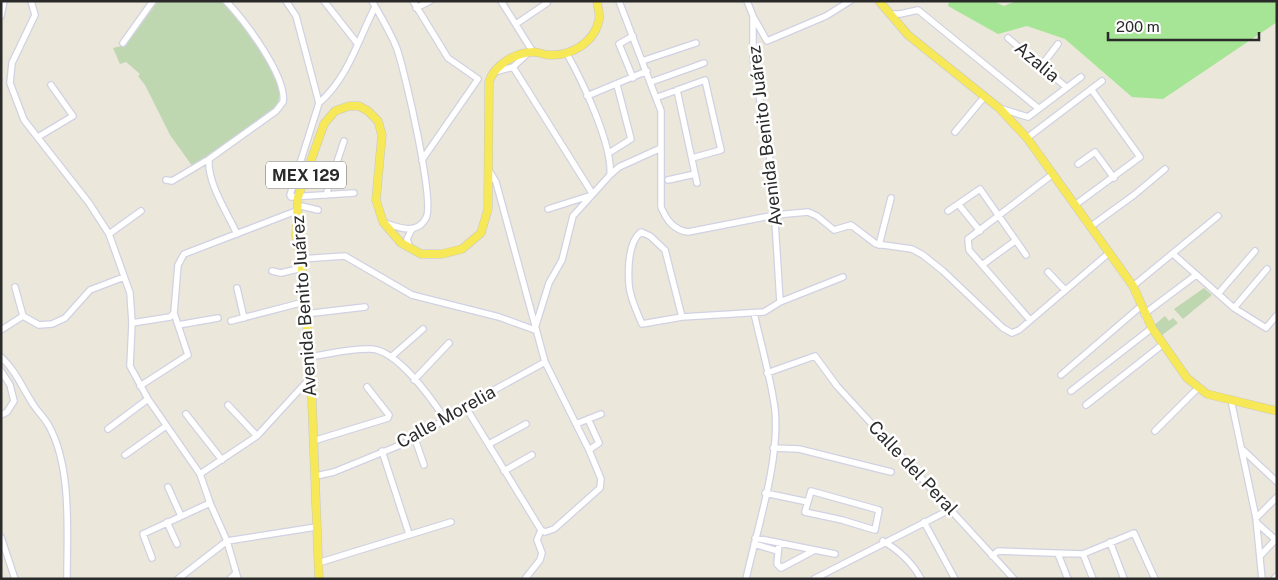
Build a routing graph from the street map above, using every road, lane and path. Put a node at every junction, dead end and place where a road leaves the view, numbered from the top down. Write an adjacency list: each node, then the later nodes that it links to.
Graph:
1 (31, 1): 52 (street)
2 (153, 1): 25 (street)
3 (226, 1): 58 (street)
4 (326, 1): 24 (street)
5 (421, 1): 17 (street)
6 (430, 1): 17 (street)
7 (501, 1): 21 (street)
8 (597, 1): 29 (main road)
9 (619, 1): 22 (street)
10 (748, 1): 20 (street, Avenida Benito Juárez)
11 (850, 1): 20 (street)
12 (879, 1): 18 (main road)
13 (3, 2): 19 (street)
14 (290, 3): 48 (street)
15 (547, 3): 21 (street)
16 (374, 4): 24 (street); 59 (street)
17 (415, 5): 59 (street)
18 (887, 14): 46 (main road); 50 (street)
19 (1, 15)
20 (753, 16): 81 (street, Avenida Benito Juárez)
21 (516, 24): 28 (street)
22 (633, 36): 30 (street); 37 (street)
23 (1008, 38): 33 (street, Azalia)
24 (357, 42): 48 (street)
25 (122, 43)
26 (696, 43): 30 (street)
27 (1058, 44): 33 (street)
28 (530, 53): 29 (main road); 32 (street); 35 (main road)
29 (567, 54): 45 (street)
30 (642, 61): 34 (street)
31 (704, 63): 39 (street)
32 (513, 66): 35 (street); 72 (street)
33 (1041, 66): 42 (street, Azalia)
34 (647, 71): 37 (street); 39 (street)
35 (492, 73): 61 (main road)
36 (1081, 77): 42 (street)
37 (633, 78): 41 (street)
38 (1102, 80): 43 (street)
39 (651, 82): 47 (street)
40 (51, 85): 52 (street)
41 (616, 85): 45 (street); 56 (street)
42 (1066, 87): 50 (street)
43 (1091, 89): 53 (street); 66 (street)
44 (677, 90): 47 (street); 57 (street); 57 (street)
45 (587, 96): 56 (street)
46 (985, 96): 49 (main road); 51 (street)
47 (658, 97): 55 (street)
48 (319, 103): 74 (street)
49 (1000, 108): 50 (street); 53 (main road)
50 (1038, 108)
51 (955, 132)
52 (38, 137): 88 (street)
53 (1027, 138): 64 (main road)
54 (344, 141): 71 (street)
55 (661, 148): 65 (street); 81 (street)
56 (609, 153): 65 (street)
57 (692, 158): 63 (street)
58 (209, 159): 67 (street); 89 (street)
59 (422, 160): 86 (street)
60 (1078, 164): 66 (street)
61 (487, 167): 92 (main road); 131 (street)
62 (1165, 170): 85 (street)
63 (695, 174): 68 (street); 69 (street)
64 (1052, 174): 76 (main road); 82 (street)
65 (610, 175): 72 (street)
66 (1114, 178): 76 (street)
67 (166, 180)
68 (668, 180)
69 (697, 183)
70 (354, 193): 71 (street)
71 (326, 194): 74 (street)
72 (590, 195): 77 (street); 131 (street)
73 (891, 198): 91 (street)
74 (297, 205): 78 (street); 84 (main road, Avenida Benito Juárez / MEX 129); 89 (street); 97 (main road, Avenida Benito Juárez / MEX 129)
75 (959, 205): 80 (street); 82 (street); 87 (street)
76 (1075, 205): 85 (main road)
77 (548, 209)
78 (318, 210)
79 (141, 211): 88 (street)
80 (948, 211)
81 (775, 215): 91 (street); 112 (street, Avenida Benito Juárez)
82 (998, 216): 87 (street); 90 (street)
83 (1218, 216): 95 (street)
84 (383, 222): 86 (street); 92 (main road, Avenida Benito Juárez / MEX 129)
85 (1090, 227): 94 (main road)
86 (412, 229): 92 (street)
87 (980, 231): 98 (street)
88 (108, 234): 104 (street)
89 (237, 234): 116 (street)
90 (1015, 241): 96 (street); 98 (street)
91 (879, 245): 124 (street)
92 (411, 250)
93 (1255, 251): 110 (street)
94 (1109, 253): 106 (main road); 109 (street)
95 (1173, 254): 103 (street); 106 (street)
96 (1026, 255)
97 (300, 259): 99 (main road, Avenida Benito Juárez / MEX 129); 131 (street)
98 (982, 265): 124 (street)
99 (302, 268): 101 (street); 111 (main road, Avenida Benito Juárez / MEX 129)
100 (1267, 269): 114 (street)
101 (272, 271)
102 (1048, 272): 109 (street)
103 (1196, 275): 110 (street); 115 (street)
104 (124, 277): 120 (street); 126 (street)
105 (843, 277): 112 (street)
106 (1133, 286): 115 (main road)
107 (15, 287): 120 (street)
108 (238, 288): 123 (street)
109 (1066, 290): 124 (street)
110 (1218, 294): 114 (street)
111 (304, 302): 118 (main road, Avenida Benito Juárez / MEX 129); 123 (street)
112 (780, 302): 117 (street)
113 (365, 307): 118 (street)
114 (1234, 308): 119 (street)
115 (1142, 310): 128 (main road); 140 (street)
116 (174, 313): 126 (street); 127 (street)
117 (754, 313): 121 (street); 139 (street)
118 (305, 314): 135 (main road, Avenida Benito Juárez / MEX 129)
119 (1277, 315)
120 (23, 316): 130 (street)
121 (682, 317): 121 (street)
122 (218, 318): 127 (street)
123 (244, 318): 125 (street)
124 (1030, 320)
125 (231, 321)
126 (132, 323): 143 (street)
127 (178, 325): 143 (street)
128 (1152, 328): 133 (main road); 146 (street)
129 (423, 329): 136 (street)
130 (1, 330)
131 (535, 330): 137 (street)
132 (449, 344): 142 (street)
133 (1162, 344): 145 (main road); 150 (street)
134 (1, 357): 213 (street)
135 (309, 357): 136 (street); 141 (main road, Avenida Benito Juárez / MEX 129)
136 (391, 357): 142 (street)
137 (545, 362): 151 (street, Calle Morelia); 159 (street)
138 (1, 371): 155 (street)
139 (767, 373): 167 (street); 185 (street, Calle del Peral)
140 (1061, 375)
141 (311, 377): 163 (street); 165 (main road, Avenida Benito Juárez / MEX 129)
142 (414, 380): 156 (street)
143 (140, 386): 147 (street)
144 (367, 387): 165 (street)
145 (1198, 388): 148 (main road); 162 (street)
146 (1071, 391)
147 (148, 399): 160 (street); 161 (street)
148 (1231, 400): 152 (main road); 169 (street)
149 (228, 405): 163 (street)
150 (1086, 405)
151 (465, 406): 156 (street, Calle Morelia); 166 (street)
152 (1277, 411)
153 (186, 414): 173 (street)
154 (601, 414): 157 (street)
155 (1, 415)
156 (445, 419): 164 (street, Calle Morelia)
157 (588, 419): 159 (street); 168 (street)
158 (526, 424): 166 (street)
159 (576, 424): 168 (street)
160 (166, 426): 171 (street); 177 (street)
161 (108, 429)
162 (1155, 431)
163 (257, 436): 173 (street)
164 (415, 439): 170 (street, Calle Morelia); 174 (street)
165 (313, 440): 178 (main road, Avenida Benito Juárez / MEX 129)
166 (488, 444): 175 (street)
167 (773, 448): 176 (street); 181 (street)
168 (589, 450): 192 (street)
169 (1243, 450): 179 (street); 187 (street)
170 (382, 451): 178 (street, Calle Morelia); 193 (street)
171 (125, 455)
172 (532, 455): 175 (street)
173 (222, 460): 177 (street)
174 (424, 465)
175 (504, 471): 192 (street)
176 (891, 472)
177 (200, 474): 184 (street)
178 (316, 476): 191 (main road, Avenida Benito Juárez / MEX 129)
179 (1277, 482)
180 (168, 487): 186 (street)
181 (765, 493): 183 (street); 197 (street)
182 (1277, 497): 187 (street)
183 (808, 502): 183 (street)
184 (210, 504): 186 (street); 196 (street)
185 (951, 509): 190 (street); 207 (street, Calle del Peral)
186 (181, 516): 188 (street)
187 (1256, 520): 195 (street); 206 (street)
188 (167, 522): 200 (street); 208 (street)
189 (451, 522): 193 (street)
190 (924, 522): 198 (street); 221 (street)
191 (316, 527): 196 (street); 209 (main road, Avenida Benito Juárez / MEX 129)
192 (543, 531): 217 (street)
193 (408, 534): 209 (street)
194 (1, 537): 212 (street)
195 (1276, 540): 206 (street)
196 (227, 541): 210 (street); 214 (street)
197 (755, 541): 201 (street); 218 (street)
198 (883, 542): 219 (street); 220 (street)
199 (1110, 542): 205 (street); 225 (street); 226 (street)
200 (176, 544)
201 (778, 548): 202 (street); 202 (street)
202 (813, 551): 203 (street)
203 (835, 554)
204 (1058, 554): 205 (street); 207 (street); 223 (street)
205 (1083, 554): 224 (street)
206 (1261, 555): 227 (street)
207 (992, 556): 222 (street, Calle del Peral)
208 (152, 558)
209 (318, 563): 216 (main road, Avenida Benito Juárez / MEX 129)
210 (237, 576): 215 (street)
211 (1277, 576): 228 (street)
212 (15, 579)
213 (67, 579)
214 (178, 579)
215 (230, 579)
216 (319, 579)
217 (525, 579)
218 (746, 579)
219 (814, 579)
220 (921, 579)
221 (955, 579)
222 (1014, 579)
223 (1068, 579)
224 (1093, 579)
225 (1124, 579)
226 (1155, 579)
227 (1262, 579)
228 (1274, 579)

